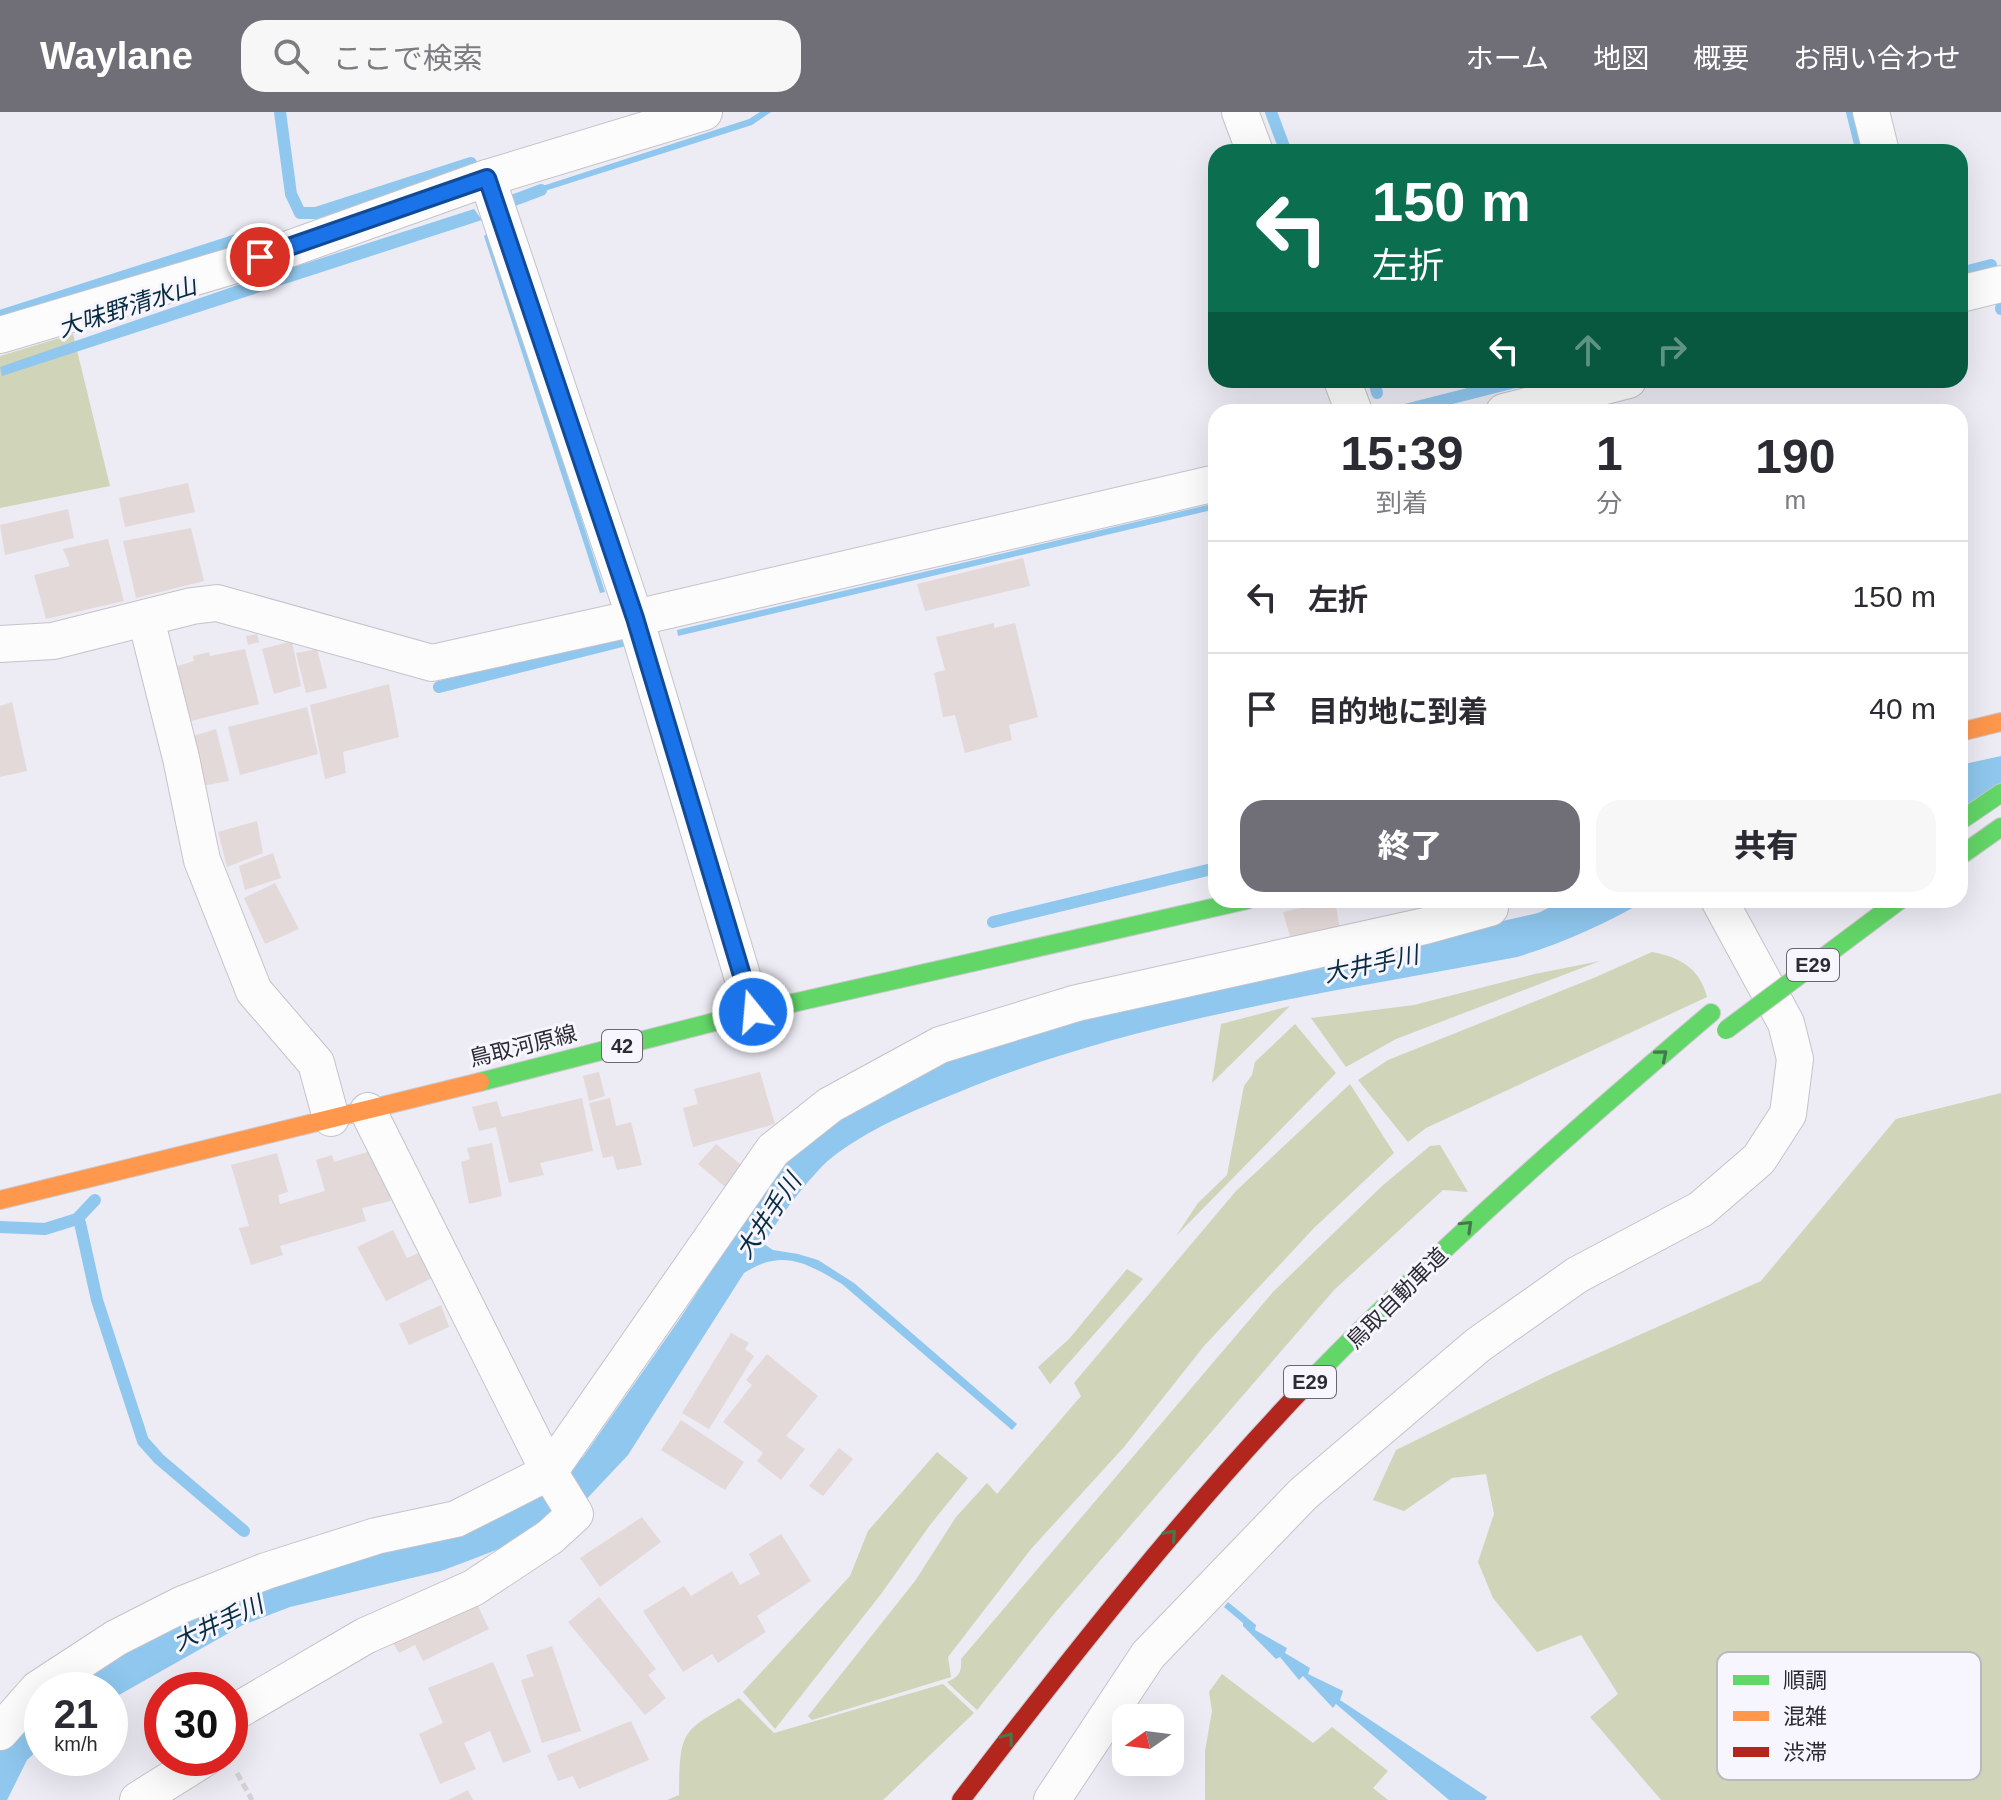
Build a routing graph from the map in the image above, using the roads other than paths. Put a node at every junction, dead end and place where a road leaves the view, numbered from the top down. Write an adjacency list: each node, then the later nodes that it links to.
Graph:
1 (704, 112): 6 (street)
2 (1240, 112): 4 (street)
3 (1871, 112): 5 (street)
4 (1252, 144)
5 (1879, 144)
6 (487, 178): 9 (street); 13 (street)
7 (2001, 284): 8 (street)
8 (1968, 292)
9 (0, 335)
10 (1597, 388): 11 (street)
11 (1535, 404)
12 (1208, 485): 13 (street)
13 (635, 618): 14 (street); 29 (street)
14 (146, 619): 15 (street); 32 (street)
15 (0, 644)
16 (2001, 722): 17 (main road)
17 (1968, 730)
18 (2001, 793): 19 (main road)
19 (1968, 816)
20 (2001, 827): 21 (main road)
21 (1968, 850)
22 (1212, 908): 29 (main road, 鳥取河原線 / 42)
23 (1490, 908): 34 (street)
24 (1723, 908): 40 (street)
25 (1889, 908): 30 (main road, E29, bridge)
26 (1770, 967): 27 (main road, E29)
27 (1746, 986)
28 (1717, 1009): 39 (main road, 鳥取自動車道 / E29, one-way to 28)
29 (753, 1012): 31 (main road, 鳥取河原線 / 42)
30 (1720, 1035)
31 (368, 1111): 32 (main road, 鳥取河原線 / 42); 34 (street)
32 (331, 1118): 33 (main road, 鳥取河原線 / 42)
33 (0, 1200)
34 (549, 1472): 35 (street); 36 (street)
35 (248, 1704)
36 (0, 1732)
37 (191, 1776): 38 (street)
38 (138, 1800)
39 (961, 1800)
40 (1052, 1800)

